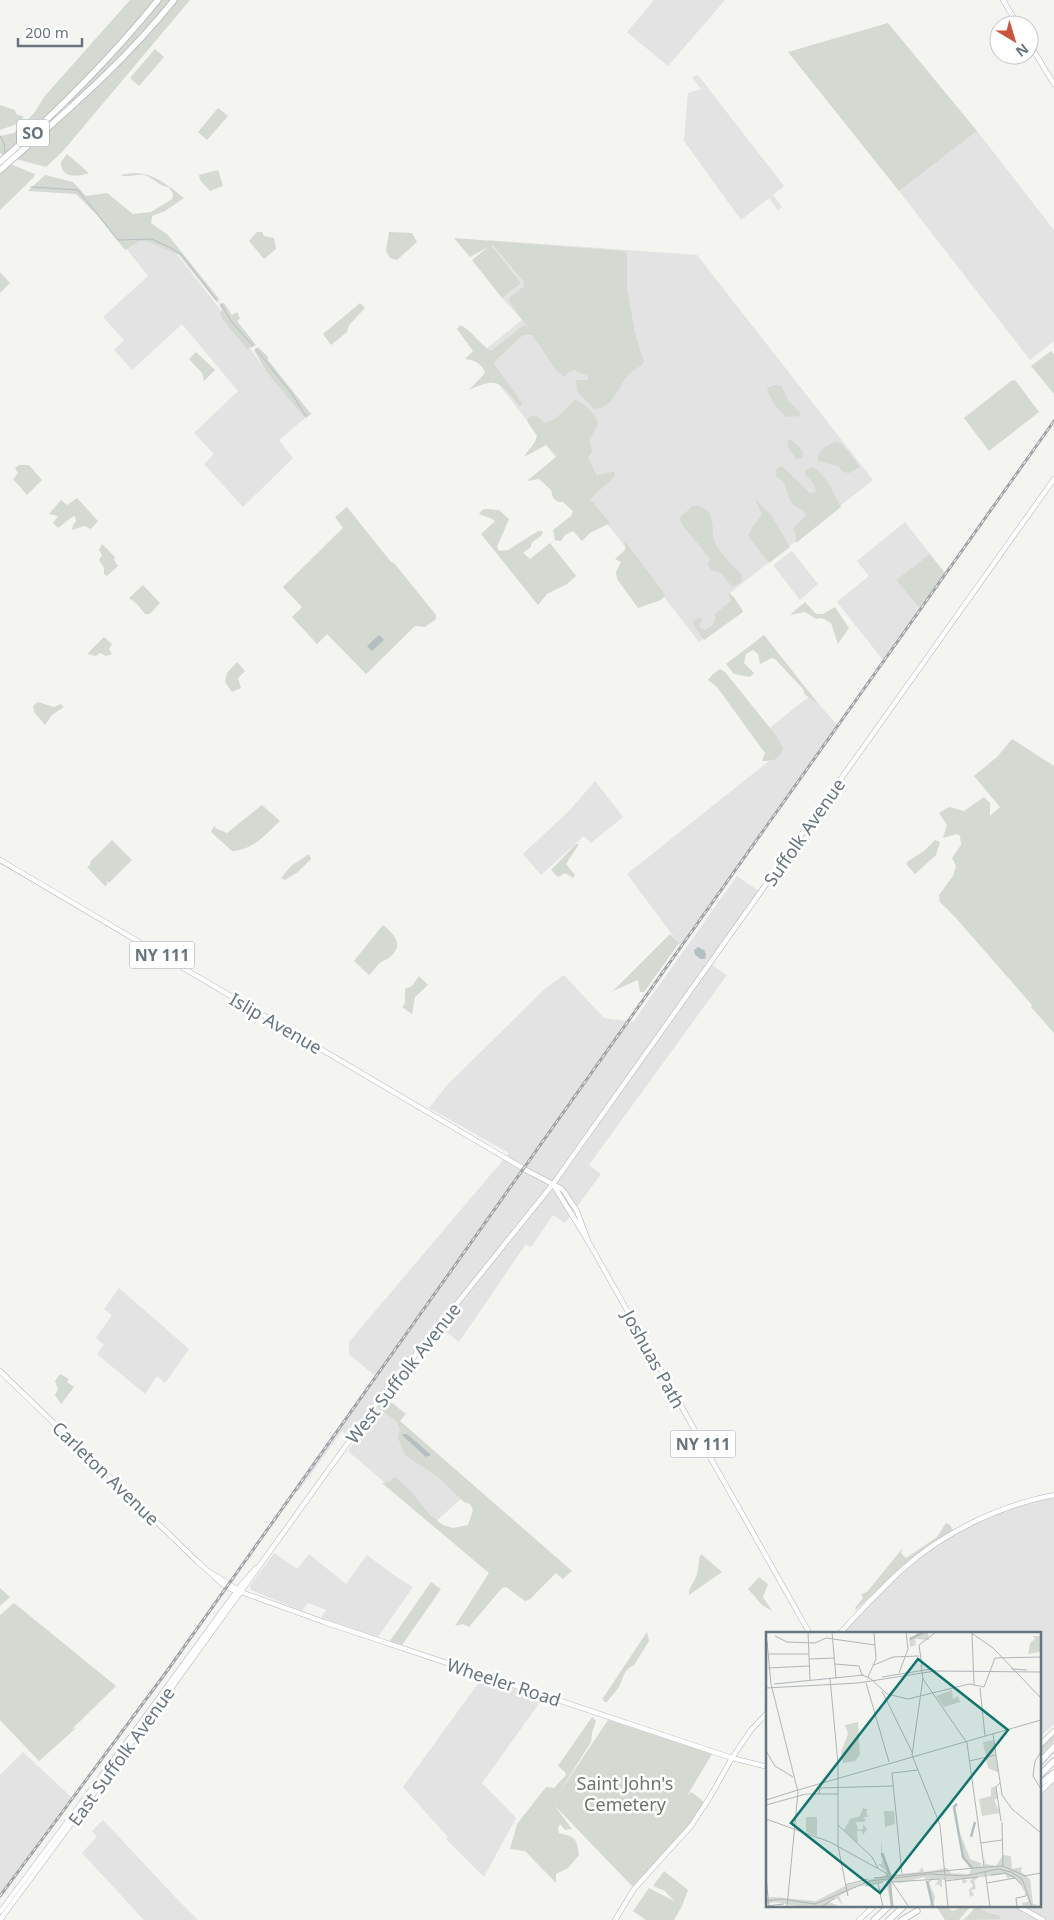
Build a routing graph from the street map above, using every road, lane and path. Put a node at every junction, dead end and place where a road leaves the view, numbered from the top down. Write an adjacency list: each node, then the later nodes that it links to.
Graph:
1 (158, 0): 7 (highway, SO)
2 (174, 0): 8 (highway, SO)
3 (1003, 0): 4 (main road)
4 (1012, 15)
5 (1039, 59): 6 (main road)
6 (1054, 84)
7 (0, 162)
8 (0, 170)
9 (1054, 479): 11 (main road, Suffolk Avenue)
10 (0, 860): 11 (main road, Islip Avenue / NY 111)
11 (553, 1184): 12 (main road, Joshuas Path / NY 111); 13 (main road, Joshuas Path / NY 111); 18 (main road, West Suffolk Avenue)
12 (568, 1206): 13 (main road); 14 (main road, Joshuas Path / NY 111)
13 (577, 1211): 14 (main road, Joshuas Path / NY 111)
14 (588, 1241): 20 (main road, Joshuas Path / NY 111)
15 (0, 1371): 17 (main road, Carleton Avenue)
16 (1054, 1495): 21 (main road)
17 (228, 1586): 18 (main road, Wheeler Road); 19 (main road)
18 (238, 1591): 19 (main road, East Suffolk Avenue); 28 (main road, Wheeler Road); 45 (main road, East Suffolk Avenue)
19 (229, 1601): 44 (main road, East Suffolk Avenue)
20 (809, 1632)
21 (841, 1632)
22 (766, 1714): 28 (main road)
23 (1054, 1731): 24 (main road)
24 (1042, 1743)
25 (1054, 1743): 27 (highway)
26 (1054, 1748): 27 (highway)
27 (1045, 1756): 29 (highway)
28 (732, 1758): 31 (main road, Wheeler Road); 46 (main road)
29 (1042, 1760)
30 (1054, 1761): 33 (highway)
31 (766, 1766)
32 (1054, 1772): 35 (highway)
33 (1042, 1773)
34 (1054, 1778): 36 (main road)
35 (1042, 1782)
36 (1042, 1790)
37 (872, 1908): 47 (main road)
38 (881, 1908): 48 (highway)
39 (887, 1908): 48 (highway)
40 (902, 1908): 49 (highway)
41 (921, 1908): 43 (main road)
42 (1022, 1908): 52 (main road)
43 (917, 1911): 50 (highway); 51 (main road)
44 (0, 1912)
45 (0, 1920)
46 (616, 1920)
47 (859, 1920)
48 (872, 1920)
49 (889, 1920)
50 (902, 1920)
51 (907, 1920)
52 (1043, 1920)

